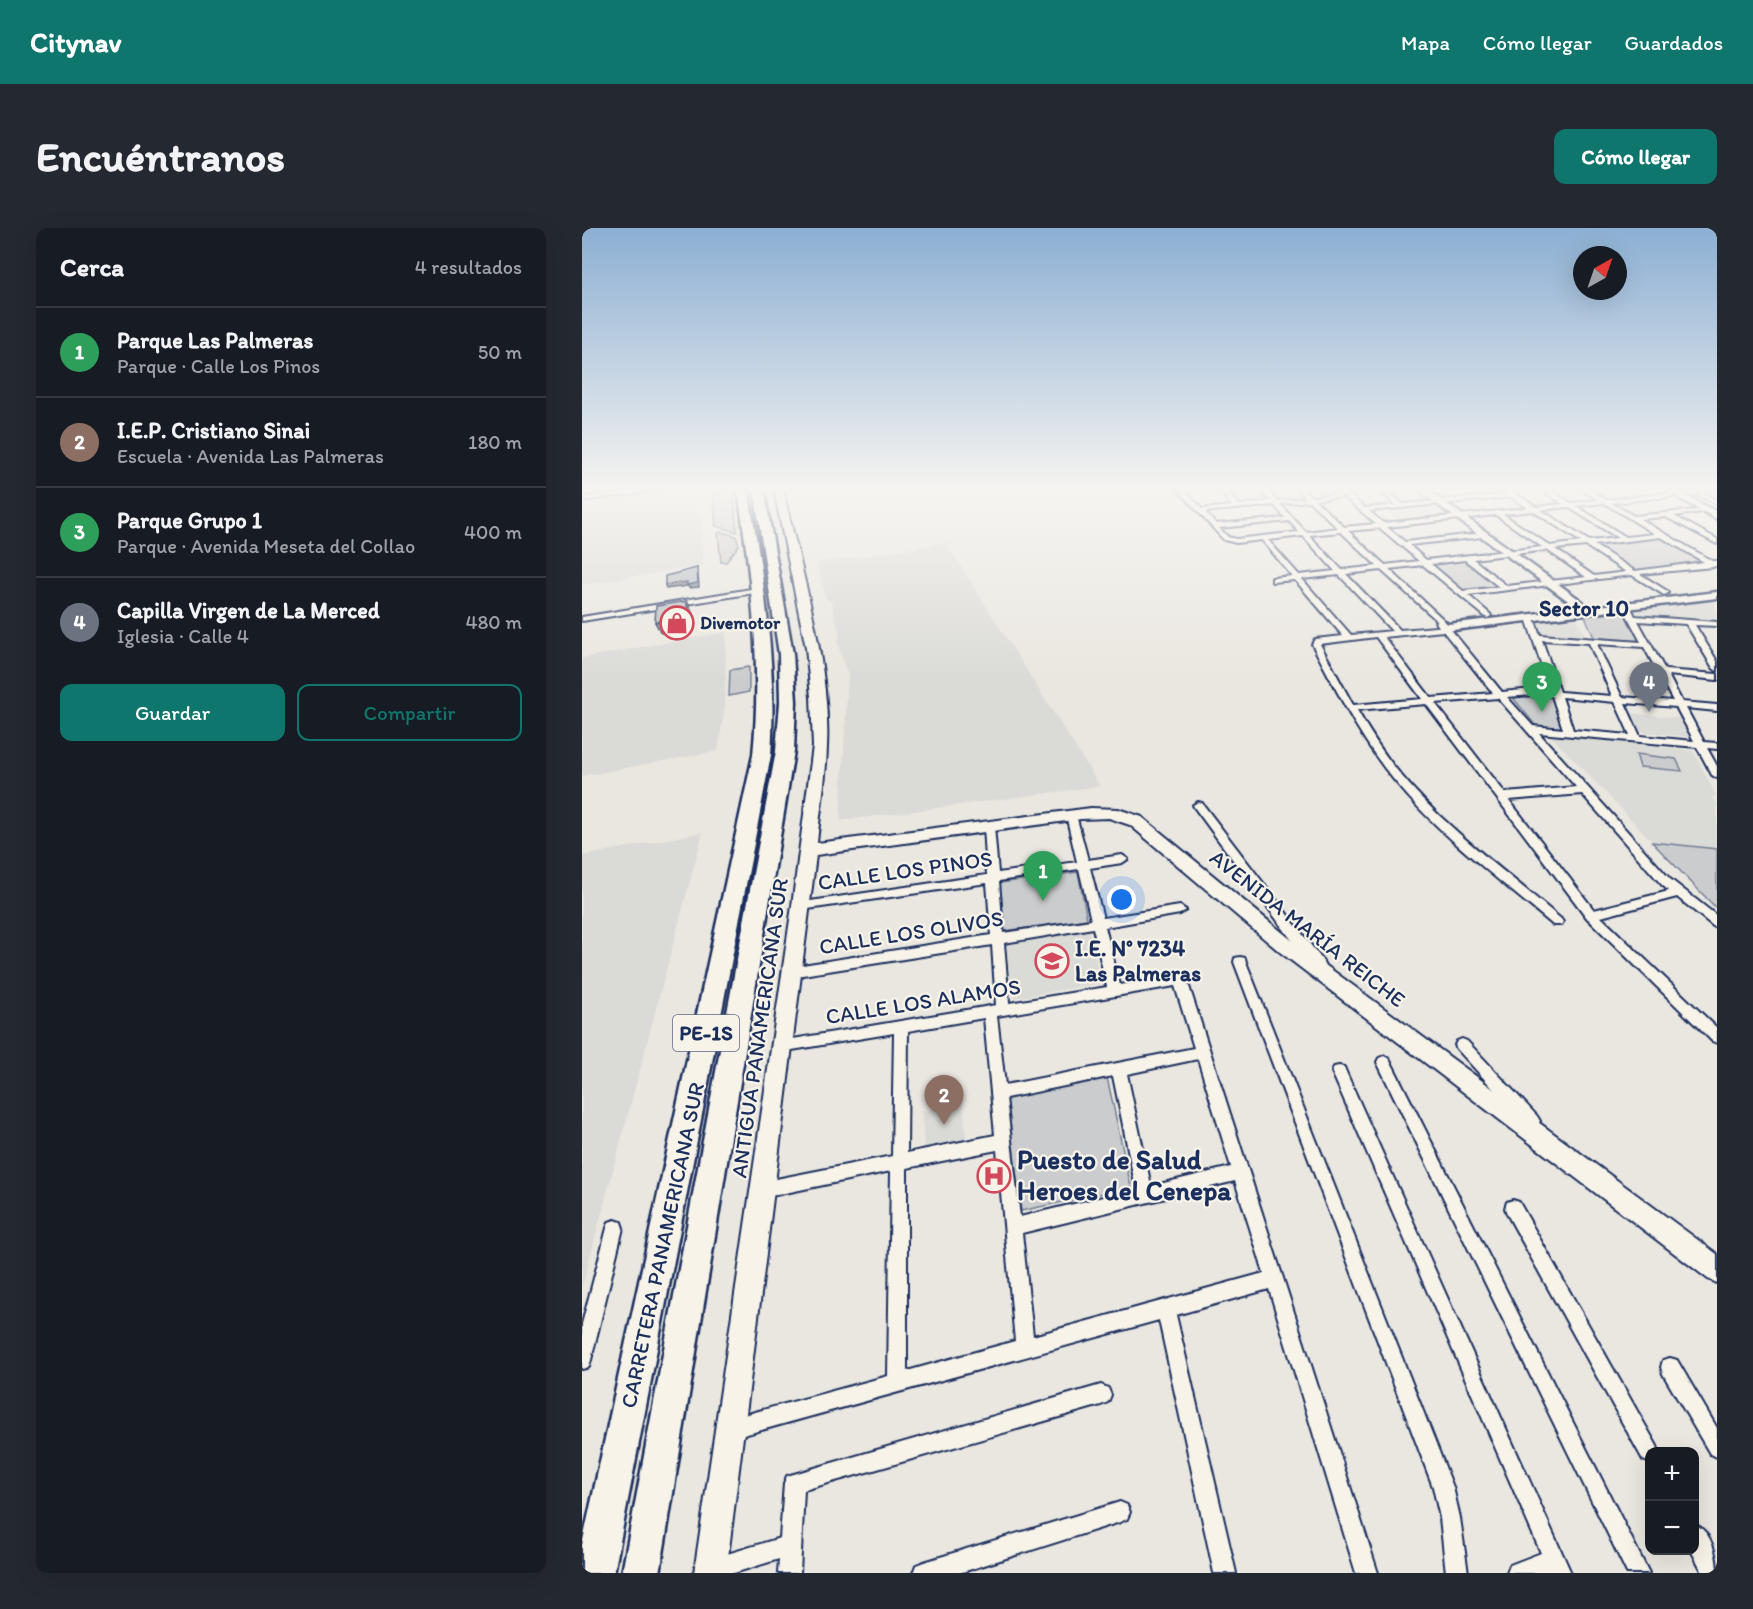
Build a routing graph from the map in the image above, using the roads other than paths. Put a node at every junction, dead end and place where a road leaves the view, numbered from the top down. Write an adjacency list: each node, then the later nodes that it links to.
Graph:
1 (752, 553): 25 (highway, CARRETERA PANAMERICANA SUR / PE-1S)
2 (769, 553): 117 (highway, CARRETERA PANAMERICANA SUR / PE-1S)
3 (792, 553): 65 (main road, ANTIGUA PANAMERICANA SUR)
4 (1276, 553): 19 (street)
5 (1324, 553): 17 (street)
6 (1368, 553): 16 (street)
7 (1413, 553): 14 (street)
8 (1517, 553): 12 (street)
9 (1556, 553): 20 (street)
10 (1601, 553): 18 (street)
11 (1694, 553): 15 (street)
12 (1509, 554): 13 (street); 22 (street)
13 (1467, 558): 14 (street); 24 (street)
14 (1425, 563): 16 (street); 27 (street)
15 (1715, 564): 18 (street)
16 (1384, 568): 17 (street); 37 (street)
17 (1343, 572): 19 (street); 38 (street)
18 (1632, 573): 20 (street); 26 (street)
19 (1298, 578): 21 (street); 40 (street)
20 (1593, 578): 22 (street)
21 (1275, 580)
22 (1550, 583): 24 (street); 29 (street)
23 (1717, 587): 26 (street)
24 (1505, 588): 27 (street)
25 (757, 590): 34 (street); 116 (highway, CARRETERA PANAMERICANA SUR / PE-1S)
26 (1664, 593): 29 (street)
27 (1461, 594): 31 (street)
28 (1717, 595): 30 (street)
29 (1579, 604): 31 (street)
30 (1626, 606): 32 (street); 33 (street)
31 (1487, 616): 37 (street)
32 (1530, 618): 37 (street); 41 (street)
33 (1632, 618): 35 (street); 43 (street)
34 (582, 619)
35 (1689, 622): 36 (street); 44 (street)
36 (1717, 624)
37 (1443, 625): 38 (street); 48 (street)
38 (1397, 632): 39 (street)
39 (1378, 634): 40 (street); 50 (street)
40 (1348, 637): 52 (street)
41 (1536, 637): 42 (street); 47 (street)
42 (1592, 641): 43 (street); 49 (street)
43 (1647, 645): 45 (street)
44 (1717, 668)
45 (1662, 672): 46 (street); 51 (street)
46 (1717, 676)
47 (1555, 693): 48 (street); 49 (street); 55 (street)
48 (1499, 694): 50 (street); 54 (street)
49 (1619, 699): 51 (street); 56 (street)
50 (1429, 700): 52 (street); 61 (street)
51 (1679, 705): 53 (street); 57 (street)
52 (1350, 708): 73 (street)
53 (1717, 708)
54 (1530, 729): 55 (street); 60 (street)
55 (1569, 732): 56 (street)
56 (1636, 738): 57 (street)
57 (1700, 744): 58 (street); 59 (street)
58 (1717, 746)
59 (1717, 775)
60 (1585, 790): 61 (street); 69 (street)
61 (1502, 798): 72 (street)
62 (1198, 805): 79 (street)
63 (1071, 815): 64 (main road, AVENIDA MARÍA REICHE); 67 (street); 79 (main road, AVENIDA MARÍA REICHE)
64 (990, 826): 65 (main road, AVENIDA MARÍA REICHE); 68 (street)
65 (808, 850): 70 (main road, ANTIGUA PANAMERICANA SUR)
66 (1122, 859): 67 (street, CALLE LOS PINOS)
67 (1083, 866): 68 (street, CALLE LOS PINOS); 75 (street)
68 (993, 878): 70 (street, CALLE LOS PINOS); 76 (street)
69 (1678, 893): 72 (street); 74 (street)
70 (801, 906): 78 (main road, ANTIGUA PANAMERICANA SUR)
71 (1180, 910): 75 (street, CALLE LOS OLIVOS)
72 (1591, 915): 83 (street)
73 (1557, 922)
74 (1717, 923)
75 (1098, 924): 76 (street, CALLE LOS OLIVOS); 80 (street)
76 (997, 939): 78 (street, CALLE LOS OLIVOS); 81 (street)
77 (1240, 962): 122 (street)
78 (790, 972): 85 (main road, ANTIGUA PANAMERICANA SUR)
79 (1327, 977): 92 (main road, AVENIDA MARÍA REICHE)
80 (1114, 991): 81 (street, CALLE LOS ALAMOS); 86 (street, CALLE LOS ALAMOS)
81 (996, 1010): 82 (street, CALLE LOS ALAMOS); 90 (street)
82 (901, 1026): 85 (street, CALLE LOS ALAMOS); 93 (street)
83 (1717, 1037)
84 (1462, 1045): 92 (street)
85 (780, 1046): 95 (main road, ANTIGUA PANAMERICANA SUR)
86 (1203, 1052): 88 (street); 94 (street)
87 (1384, 1062): 124 (street)
88 (1119, 1069): 90 (street); 96 (street)
89 (1339, 1071): 114 (street)
90 (999, 1093): 91 (street)
91 (1004, 1141): 93 (street); 98 (street)
92 (1559, 1151): 100 (main road, AVENIDA MARÍA REICHE)
93 (899, 1162): 95 (street); 106 (street)
94 (1241, 1172): 96 (street); 101 (street)
95 (761, 1190): 108 (main road, ANTIGUA PANAMERICANA SUR)
96 (1145, 1195): 98 (street)
97 (1513, 1208): 109 (street)
98 (1013, 1227): 103 (street)
99 (615, 1228): 104 (street)
100 (1717, 1270)
101 (1274, 1279): 102 (street); 121 (street)
102 (1166, 1309): 103 (street); 120 (street)
103 (1025, 1347): 106 (street)
104 (582, 1360)
105 (1670, 1367): 110 (street)
106 (897, 1383): 108 (street)
107 (1101, 1395): 113 (street)
108 (728, 1430): 115 (main road, ANTIGUA PANAMERICANA SUR)
109 (1647, 1447)
110 (1717, 1447)
111 (1120, 1512): 119 (street)
112 (1699, 1542): 125 (street)
113 (791, 1545): 115 (street); 118 (street)
114 (1557, 1566): 123 (street)
115 (710, 1571)
116 (596, 1573)
117 (641, 1573)
118 (789, 1573)
119 (924, 1573)
120 (1226, 1573)
121 (1367, 1573)
122 (1456, 1573)
123 (1518, 1573)
124 (1638, 1573)
125 (1715, 1573)

